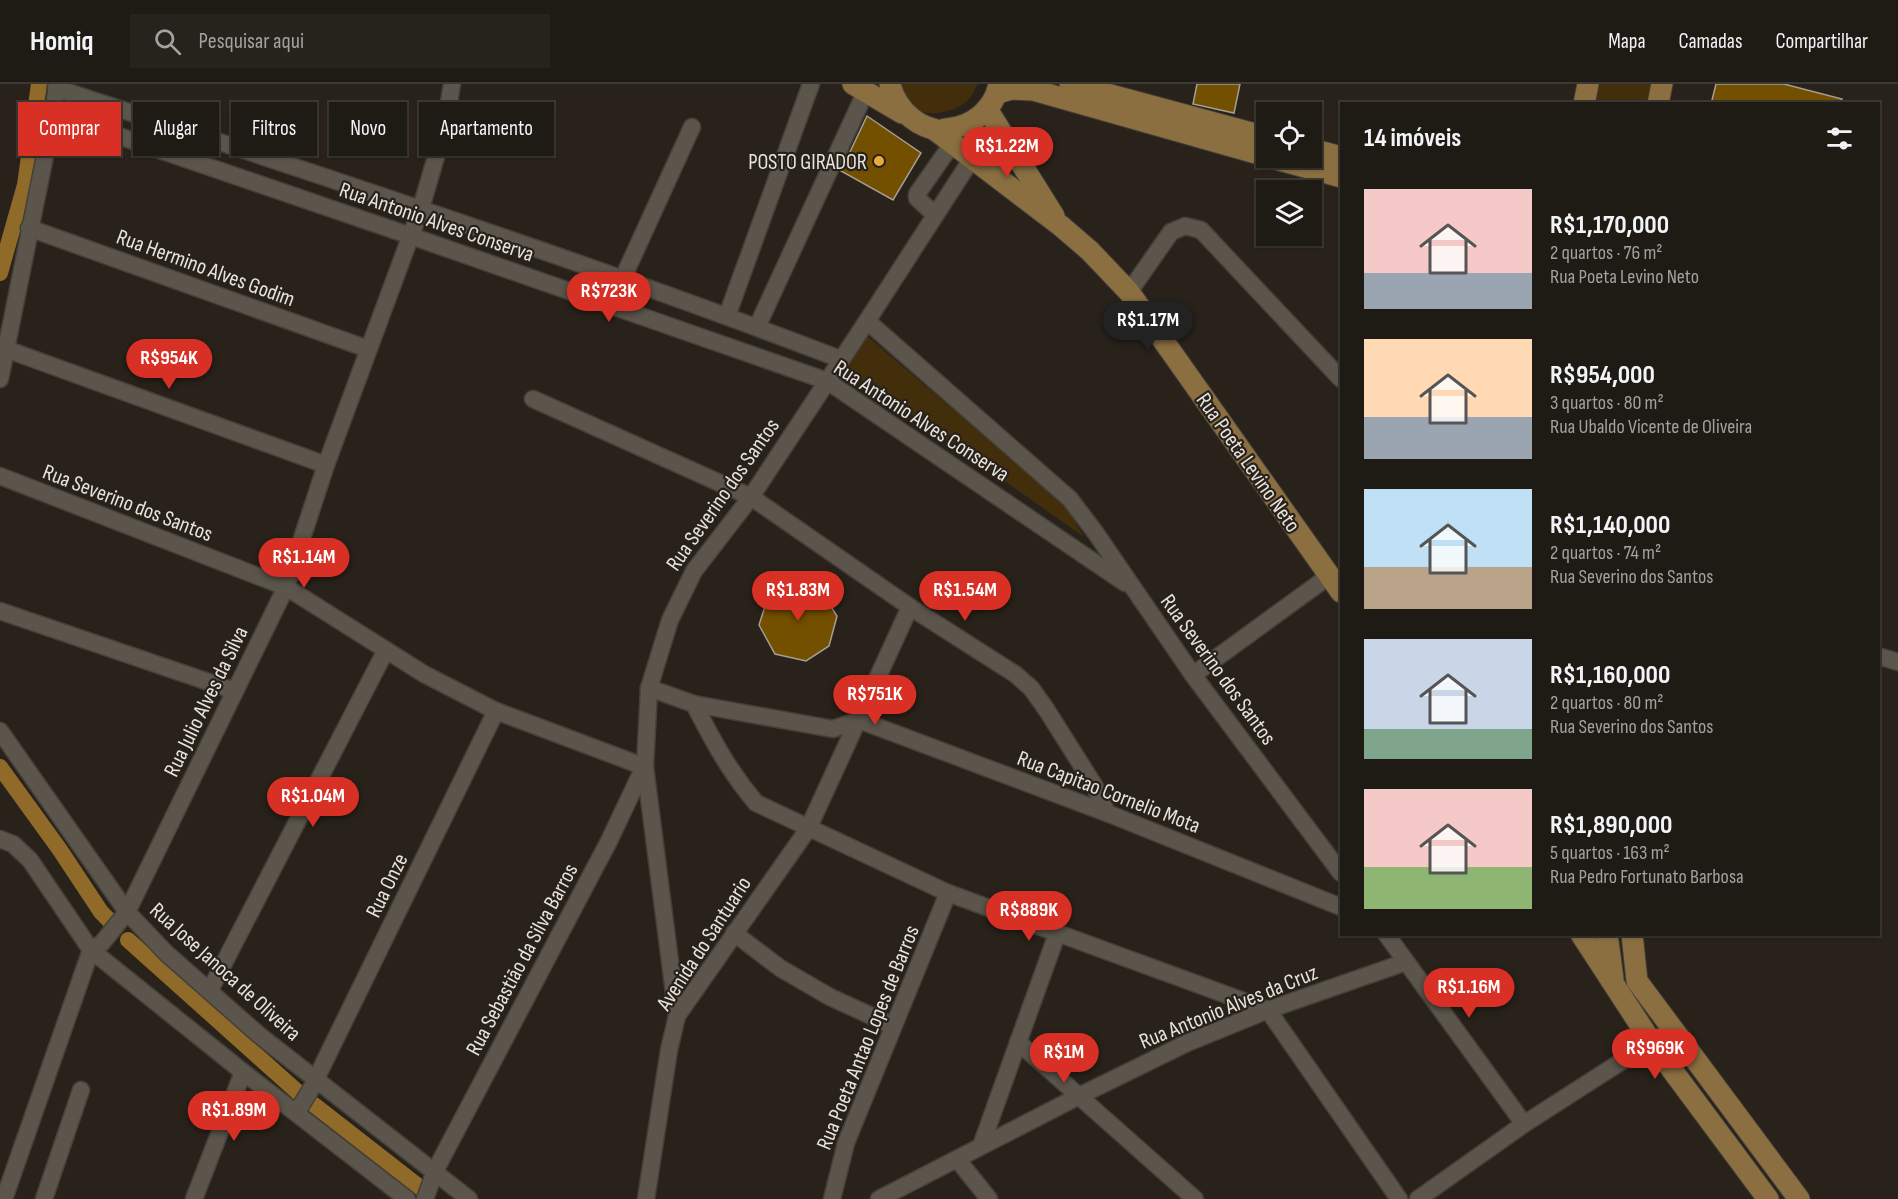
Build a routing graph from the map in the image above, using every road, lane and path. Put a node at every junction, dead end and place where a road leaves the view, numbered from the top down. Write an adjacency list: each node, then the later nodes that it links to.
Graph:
1 (452, 84): 27 (street, Rua Julio Alves da Silva)
2 (811, 84): 34 (street)
3 (890, 84): 14 (main road)
4 (1070, 84): 13 (main road)
5 (1588, 84): 11 (main road)
6 (1662, 84): 12 (main road)
7 (57, 86): 10 (street); 27 (street)
8 (860, 88): 14 (main road); 36 (street)
9 (994, 95): 13 (main road); 14 (main road); 29 (main road, Rua Poeta Levino Neto)
10 (55, 102)
11 (1584, 102)
12 (1658, 102)
13 (1173, 121): 16 (main road)
14 (926, 126): 19 (main road, Rua Poeta Levino Neto)
15 (692, 127): 32 (street)
16 (1212, 132): 17 (main road); 20 (main road)
17 (1256, 136)
18 (121, 137): 31 (street, Rua Antonio Alves Conserva)
19 (951, 144): 24 (main road, Rua Poeta Levino Neto); 28 (street)
20 (1256, 152)
21 (1322, 152): 23 (main road)
22 (45, 156): 30 (street)
23 (1340, 157)
24 (971, 160): 28 (street); 29 (main road, Rua Poeta Levino Neto)
25 (1316, 168): 26 (main road)
26 (1340, 177)
27 (421, 208): 31 (street, Rua Julio Alves da Silva); 32 (street)
28 (936, 215): 35 (street)
29 (1061, 226): 33 (main road, Rua Poeta Levino Neto)
30 (29, 228): 37 (street); 38 (street, Rua Hermino Alves Godim)
31 (411, 236): 38 (street, Rua Julio Alves da Silva); 42 (street, Rua Antonio Alves Conserva)
32 (623, 278): 34 (street)
33 (1129, 292): 40 (street); 47 (main road, Rua Poeta Levino Neto)
34 (727, 316): 36 (street)
35 (867, 321): 39 (street, Rua Severino dos Santos); 49 (street, Rua Severino dos Santos)
36 (757, 327): 39 (street)
37 (2, 348): 41 (street); 44 (street)
38 (368, 349): 44 (street, Rua Julio Alves da Silva)
39 (840, 359): 42 (street, Rua Severino dos Santos)
40 (1340, 378)
41 (0, 379)
42 (827, 381): 46 (street, Rua Severino dos Santos); 49 (street, Rua Antonio Alves Conserva)
43 (533, 399): 46 (street)
44 (326, 465): 48 (street, Rua Julio Alves da Silva)
45 (0, 476): 48 (street, Rua Severino dos Santos)
46 (751, 497): 50 (street); 56 (street, Rua Severino dos Santos)
47 (1335, 584): 55 (street)
48 (286, 587): 52 (street, Rua Severino dos Santos); 57 (street, Rua Julio Alves da Silva)
49 (1134, 590): 55 (street, Rua Severino dos Santos)
50 (910, 607): 60 (street, Avenida do Santuario); 63 (street)
51 (0, 610): 57 (street)
52 (386, 650): 59 (street, Rua Severino dos Santos); 80 (street)
53 (1880, 657): 54 (street)
54 (1898, 662)
55 (1193, 675): 67 (street, Rua Severino dos Santos)
56 (649, 688): 58 (street); 62 (street, Rua Severino dos Santos)
57 (235, 691): 70 (street, Rua Julio Alves da Silva)
58 (694, 704): 60 (street); 65 (street)
59 (496, 711): 62 (street, Rua Severino dos Santos); 88 (street, Rua Onze)
60 (859, 720): 63 (street, Rua Capitao Cornelio Mota); 65 (street, Avenida do Santuario)
61 (0, 733): 70 (street, Rua Jose Janoca de Oliveira)
62 (645, 767): 82 (street); 95 (street, Rua Sebastião da Silva Barros)
63 (1107, 813): 69 (street, Rua Capitao Cornelio Mota)
64 (0, 827): 66 (street)
65 (808, 829): 68 (street); 71 (street, Avenida do Santuario)
66 (7, 842): 77 (street)
67 (1340, 872)
68 (948, 893): 72 (street); 83 (street, Rua Poeta Antao Lopes de Barros)
69 (1340, 907)
70 (124, 917): 77 (street, Rua Julio Alves da Silva); 80 (street, Rua Jose Janoca de Oliveira)
71 (734, 933): 82 (street, Avenida do Santuario); 83 (street)
72 (1057, 934): 81 (street); 85 (street)
73 (1387, 936): 78 (street)
74 (1582, 936): 79 (main road)
75 (1607, 936): 79 (main road)
76 (1632, 936): 84 (main road)
77 (96, 946): 87 (street); 97 (street)
78 (1406, 962): 81 (street, Rua Antonio Alves da Cruz); 92 (street)
79 (1614, 986): 86 (main road)
80 (210, 990): 88 (street, Rua Jose Janoca de Oliveira)
81 (1268, 1010): 90 (street, Rua Antonio Alves da Cruz); 108 (street)
82 (677, 1016): 103 (street, Avenida do Santuario)
83 (893, 1026): 104 (street, Rua Poeta Antao Lopes de Barros)
84 (1672, 1029): 86 (street); 111 (main road)
85 (1018, 1042): 90 (street); 93 (street)
86 (1652, 1043): 92 (street); 110 (main road)
87 (243, 1072): 91 (street); 99 (street)
88 (314, 1084): 91 (street, Rua Onze); 95 (street, Rua Jose Janoca de Oliveira)
89 (81, 1090): 98 (street)
90 (1079, 1096): 93 (street, Rua Antonio Alves da Cruz); 107 (street)
91 (299, 1109): 96 (street)
92 (1524, 1124): 109 (street)
93 (981, 1146): 94 (street, Rua Antonio Alves da Cruz)
94 (957, 1159): 105 (street, Rua Antonio Alves da Cruz); 106 (street)
95 (435, 1172): 101 (street, Rua Sebastião da Silva Barros); 102 (street, Rua Jose Janoca de Oliveira)
96 (384, 1191): 100 (street)
97 (4, 1199)
98 (44, 1199)
99 (194, 1199)
100 (407, 1199)
101 (425, 1199)
102 (469, 1199)
103 (646, 1199)
104 (832, 1199)
105 (879, 1199)
106 (989, 1199)
107 (1195, 1199)
108 (1399, 1199)
109 (1418, 1199)
110 (1768, 1199)
111 (1799, 1199)

